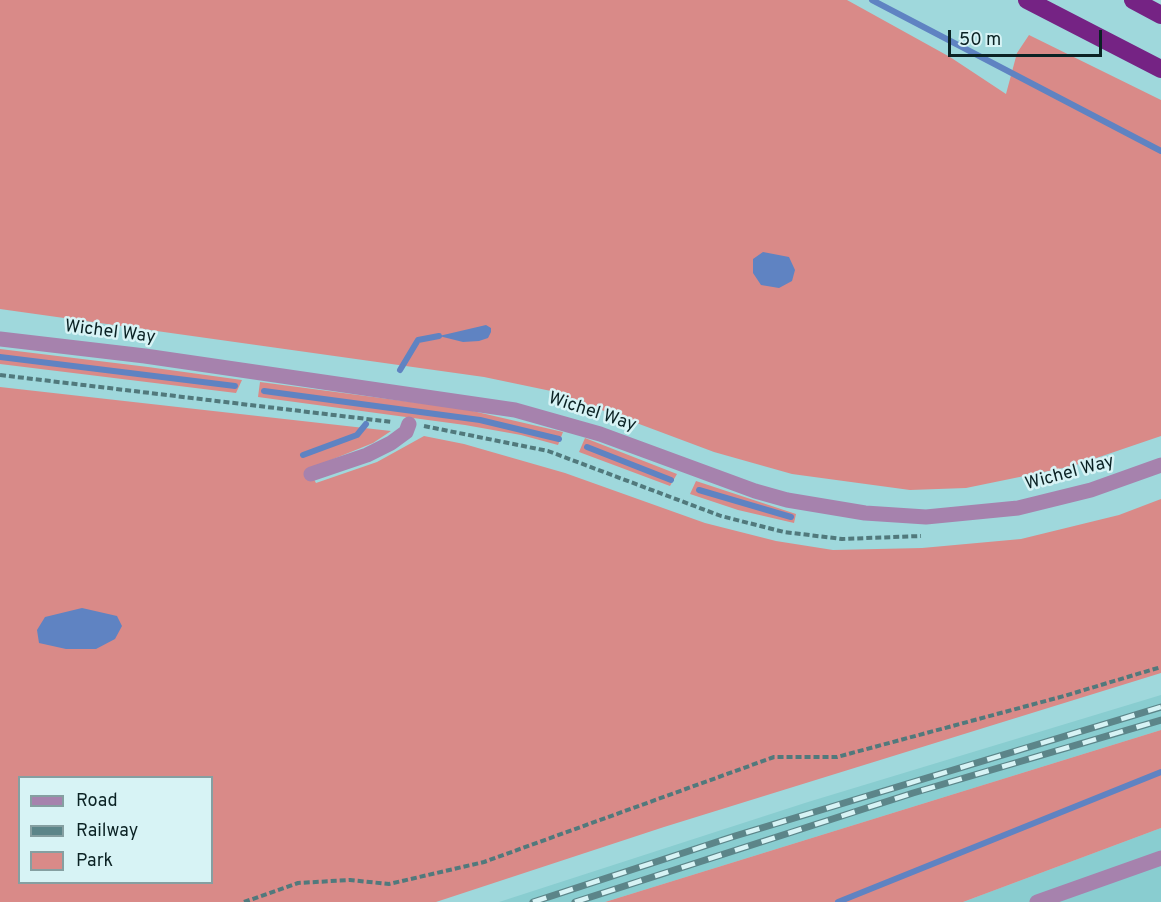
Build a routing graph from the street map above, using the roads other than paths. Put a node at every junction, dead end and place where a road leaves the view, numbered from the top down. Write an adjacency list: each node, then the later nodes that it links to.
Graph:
1 (1027, 0): 4 (highway)
2 (1133, 0): 3 (highway)
3 (1161, 15)
4 (1161, 69)
5 (0, 339): 7 (street, Wichel Way)
6 (409, 424): 8 (street)
7 (1161, 465)
8 (311, 474)
9 (1161, 858): 10 (street)
10 (1036, 902)

